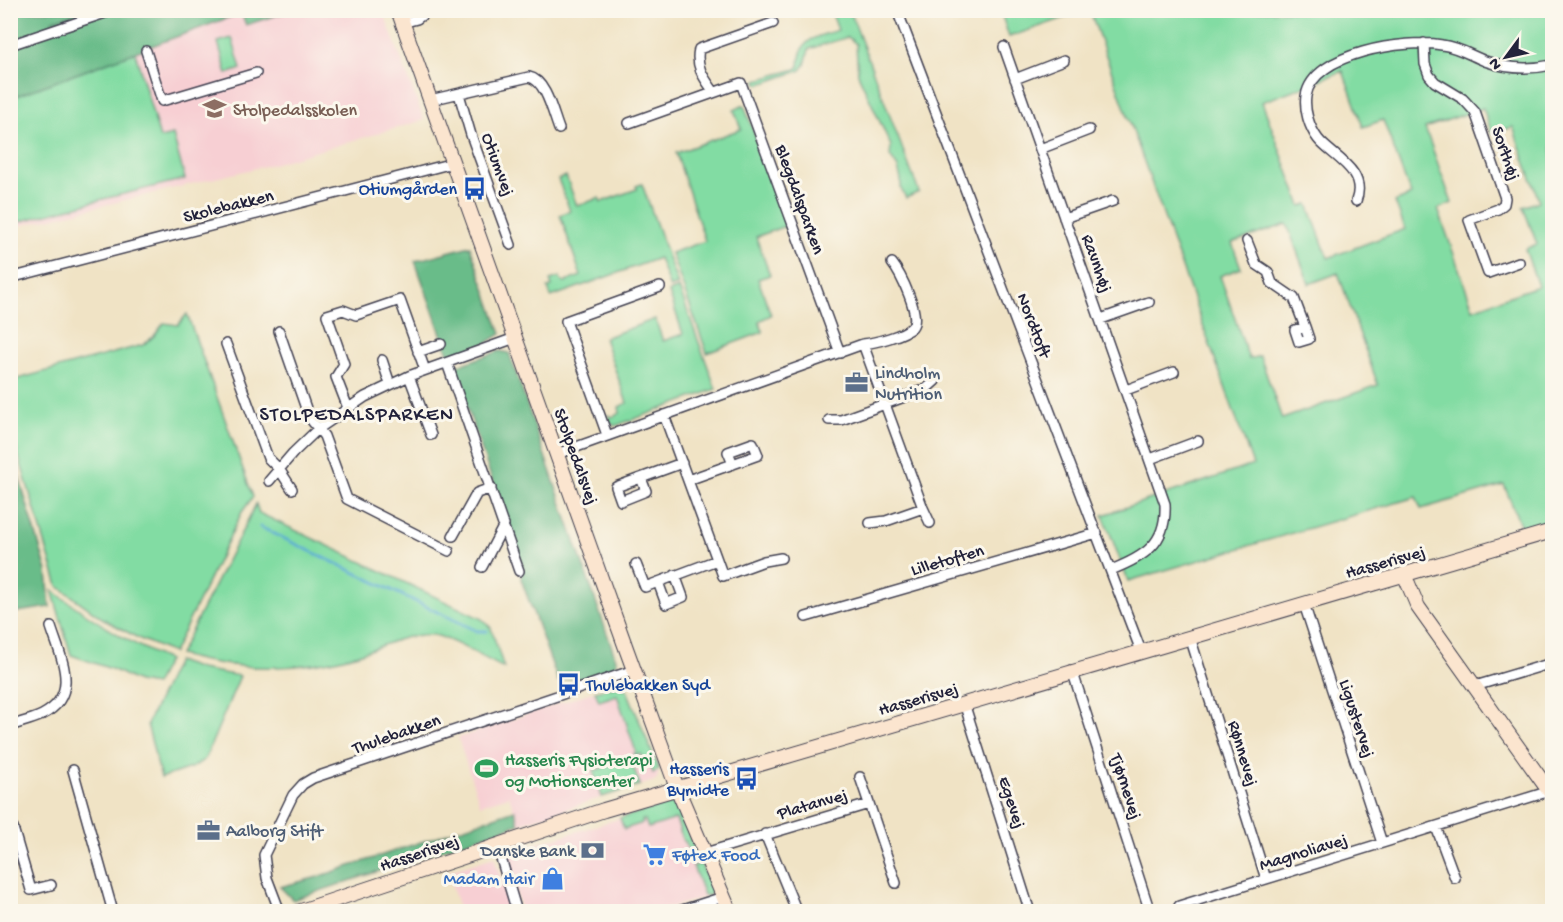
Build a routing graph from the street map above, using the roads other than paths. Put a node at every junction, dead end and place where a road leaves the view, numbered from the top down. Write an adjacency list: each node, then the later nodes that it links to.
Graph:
1 (114, 10): 7 (street)
2 (429, 10): 4 (street)
3 (897, 10): 72 (street, Nordtoft)
4 (400, 17): 16 (street, Stolpedalsvej)
5 (773, 23): 14 (street)
6 (1424, 42): 11 (street); 23 (street); 27 (street, Sorthøj)
7 (10, 45)
8 (1004, 47): 13 (street, Ravnhøj)
9 (146, 51): 12 (street)
10 (1064, 60): 13 (street)
11 (1552, 65)
12 (256, 73)
13 (1015, 79): 20 (street, Ravnhøj)
14 (714, 92): 17 (street, Blegdalsparken); 40 (street, Blegdalsparken)
15 (459, 94): 16 (street); 18 (street); 26 (street, Otiumvej)
16 (430, 100): 21 (street, Stolpedalsvej)
17 (629, 123)
18 (559, 129)
19 (1089, 130): 20 (street)
20 (1040, 149): 24 (street, Ravnhøj)
21 (453, 163): 29 (street, Skolebakken); 35 (street, Stolpedalsvej)
22 (1113, 201): 24 (street, Ravnhøj)
23 (1356, 201)
24 (1065, 218): 32 (street, Ravnhøj)
25 (1247, 241): 33 (street)
26 (511, 245)
27 (1519, 262)
28 (892, 263): 38 (street)
29 (10, 278)
30 (660, 287): 55 (street)
31 (1149, 302): 32 (street, Ravnhøj)
32 (1101, 319): 48 (street, Ravnhøj)
33 (1305, 327)
34 (279, 331): 53 (street)
35 (515, 338): 42 (street); 57 (street, Stolpedalsvej)
36 (226, 344): 61 (street)
37 (441, 344): 39 (street)
38 (863, 345): 40 (street); 49 (street)
39 (418, 352): 43 (street); 50 (street)
40 (840, 353): 51 (street)
41 (382, 360): 47 (street)
42 (447, 363): 43 (street); 65 (street)
43 (425, 370): 45 (street)
44 (1174, 372): 48 (street)
45 (409, 376): 47 (street); 54 (street)
46 (935, 381): 49 (street)
47 (390, 384): 50 (street)
48 (1126, 390): 58 (street, Ravnhøj)
49 (885, 403): 52 (street); 67 (street)
50 (348, 408): 53 (street)
51 (664, 415): 55 (street); 59 (street)
52 (829, 420)
53 (318, 429): 61 (street); 74 (street)
54 (431, 435)
55 (607, 435): 57 (street)
56 (1198, 441): 58 (street)
57 (557, 453): 90 (street, Stolpedalsvej)
58 (1150, 459): 79 (street, Ravnhøj)
59 (682, 463): 62 (street); 63 (street)
60 (733, 464): 63 (street)
61 (279, 469): 64 (street); 66 (street)
62 (641, 478)
63 (688, 480): 76 (street)
64 (269, 481)
65 (491, 488): 70 (street); 73 (street)
66 (292, 489)
67 (923, 508): 68 (street); 69 (street)
68 (870, 523)
69 (930, 523)
70 (504, 525): 78 (street); 80 (street)
71 (1552, 531): 81 (street, Hasserisvej)
72 (1097, 533): 79 (street, Nordtoft); 85 (street, Lilletoften)
73 (453, 536)
74 (449, 551)
75 (781, 558): 76 (street)
76 (717, 560): 82 (street)
77 (636, 564): 83 (street)
78 (482, 567)
79 (1111, 570): 88 (street, Nordtoft)
80 (519, 571)
81 (1404, 574): 84 (street, Hasserisvej); 92 (street)
82 (675, 575): 83 (street); 83 (street)
83 (658, 582)
84 (1304, 604): 87 (street, Hasserisvej); 103 (street, Ligustervej)
85 (806, 617)
86 (51, 627): 94 (street)
87 (1190, 637): 88 (street, Hasserisvej); 108 (street, Rønnevej)
88 (1140, 651): 91 (street, Hasserisvej)
89 (1552, 663): 92 (street)
90 (634, 670): 97 (street, Stolpedalsvej); 114 (street, Thulebakken)
91 (1072, 670): 93 (street, Hasserisvej); 121 (street, Tjørnevej)
92 (1476, 686): 98 (street)
93 (964, 704): 97 (street, Hasserisvej); 120 (street, Egevej)
94 (10, 726)
95 (73, 770): 113 (street)
96 (860, 777): 99 (street, Platanvej)
97 (677, 788): 104 (street, Hasserisvej); 106 (street, Stolpedalsvej)
98 (1551, 793): 100 (street, Magnoliavej)
99 (869, 804): 102 (street, Platanvej); 109 (street, Platanvej)
100 (1436, 827): 103 (street, Magnoliavej); 107 (street)
101 (13, 828): 105 (street)
102 (765, 834): 106 (street, Platanvej); 119 (street, Platanvej)
103 (1382, 843): 108 (street, Magnoliavej)
104 (497, 845): 115 (street, Hasserisvej); 116 (street)
105 (14, 847): 110 (street)
106 (705, 853): 111 (street, Stolpedalsvej)
107 (1455, 878)
108 (1266, 879): 112 (street, Magnoliavej)
109 (896, 883)
110 (51, 885)
111 (723, 897): 117 (street); 118 (street, Stolpedalsvej)
112 (1179, 906)
113 (113, 912)
114 (280, 912)
115 (298, 912)
116 (517, 912)
117 (676, 912)
118 (730, 912)
119 (797, 912)
120 (1030, 912)
121 (1150, 912)

